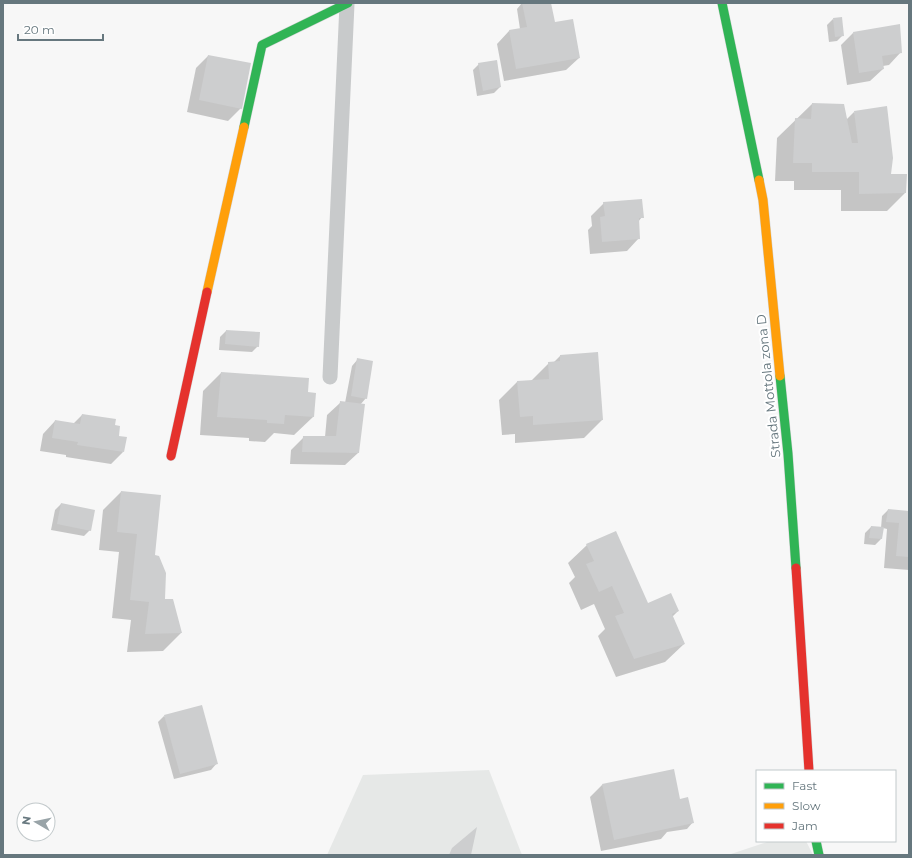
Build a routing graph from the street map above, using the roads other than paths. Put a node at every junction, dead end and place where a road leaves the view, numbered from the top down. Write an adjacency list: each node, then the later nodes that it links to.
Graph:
1 (348, 3): 3 (lane); 4 (main road)
2 (722, 3): 5 (main road, Strada Mottola zona D)
3 (330, 377)
4 (171, 456)
5 (809, 770)
6 (816, 842): 7 (main road); 8 (main road)
7 (819, 855)
8 (823, 855)

